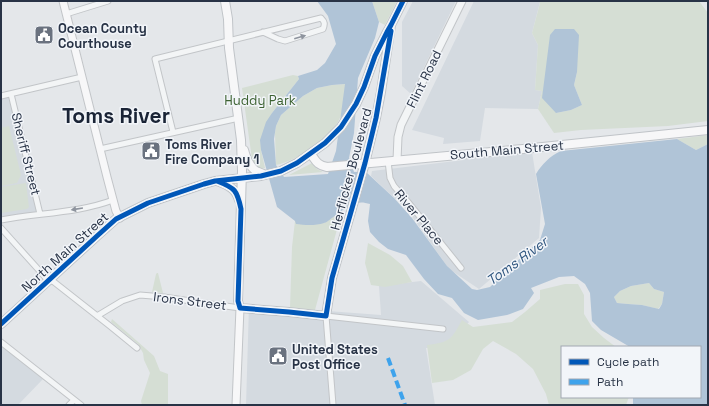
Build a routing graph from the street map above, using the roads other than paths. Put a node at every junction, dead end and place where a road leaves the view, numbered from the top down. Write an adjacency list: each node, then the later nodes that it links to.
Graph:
1 (63, 1): 6 (main road)
2 (108, 1): 6 (street)
3 (224, 1): 9 (main road)
4 (403, 1): 7 (main road, North Main Street)
5 (462, 1): 19 (street, Flint Road)
6 (66, 14): 10 (main road)
7 (391, 25): 18 (main road, North Main Street); 21 (main road, Herflicker Boulevard)
8 (263, 32): 8 (street, one-way to 8); 9 (street)
9 (229, 40): 13 (main road); 15 (street)
10 (82, 76): 11 (street); 17 (main road)
11 (11, 94): 12 (street); 27 (street, Sheriff Street)
12 (1, 96)
13 (239, 118): 15 (street); 16 (main road)
14 (708, 130): 19 (main road, South Main Street)
15 (173, 132): 17 (street)
16 (241, 140): 22 (main road); 23 (main road)
17 (100, 150): 25 (main road)
18 (311, 154): 21 (main road, South Main Street); 22 (main road, North Main Street)
19 (397, 160): 20 (main road, South Main Street)
20 (388, 161): 21 (main road, South Main Street); 31 (street, River Place)
21 (364, 167): 35 (main road, Herflicker Boulevard)
22 (266, 175): 23 (main road, North Main Street)
23 (241, 178): 24 (main road, North Main Street); 26 (main road)
24 (215, 181): 26 (main road); 28 (main road, North Main Street)
25 (113, 200): 27 (street, one-way to 27); 28 (main road)
26 (241, 209): 33 (main road)
27 (40, 214): 29 (street)
28 (120, 218): 32 (main road, North Main Street)
29 (1, 220)
30 (1, 228): 32 (street)
31 (461, 268)
32 (50, 280): 34 (street); 36 (main road, North Main Street)
33 (240, 308): 34 (street, Irons Street); 35 (main road, Irons Street); 43 (main road)
34 (97, 316): 39 (street)
35 (326, 316): 37 (street, Irons Street); 44 (street, Herflicker Boulevard)
36 (1, 324)
37 (443, 329)
38 (1, 342): 40 (street)
39 (137, 348)
40 (74, 400): 41 (street); 42 (street)
41 (70, 405)
42 (81, 405)
43 (236, 405)
44 (333, 405)

